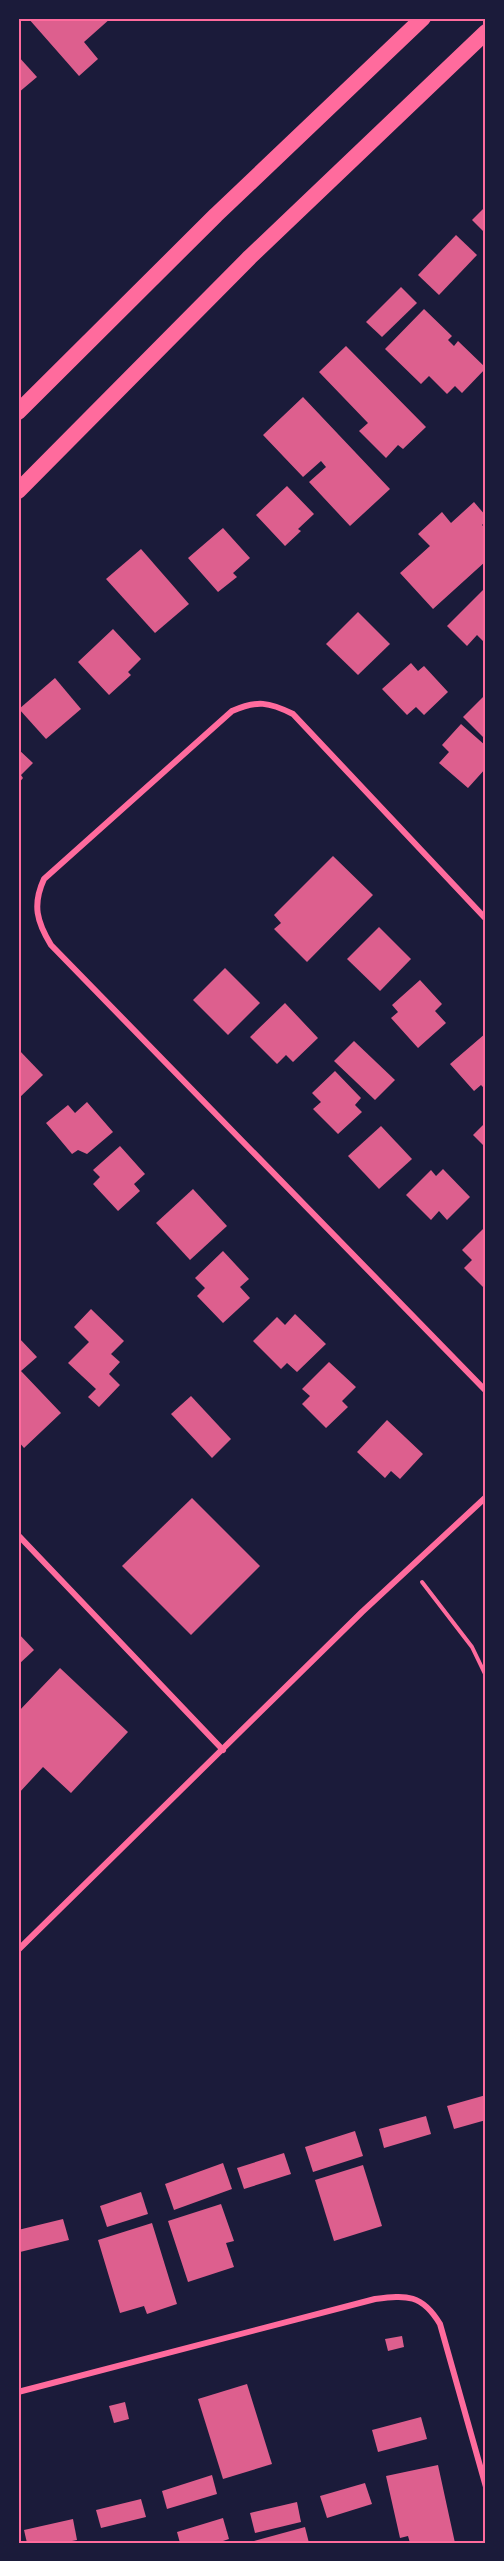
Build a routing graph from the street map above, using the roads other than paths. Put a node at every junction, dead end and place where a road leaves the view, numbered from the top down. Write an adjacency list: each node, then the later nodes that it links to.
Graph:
1 (423, 18): 3 (highway)
2 (486, 32): 4 (highway)
3 (18, 412)
4 (18, 491)
5 (486, 919): 6 (street)
6 (486, 1391)
7 (486, 1497): 9 (street)
8 (18, 1535): 9 (street)
9 (223, 1750): 10 (street)
10 (18, 1950)
11 (18, 2392): 12 (street)
12 (486, 2487)

